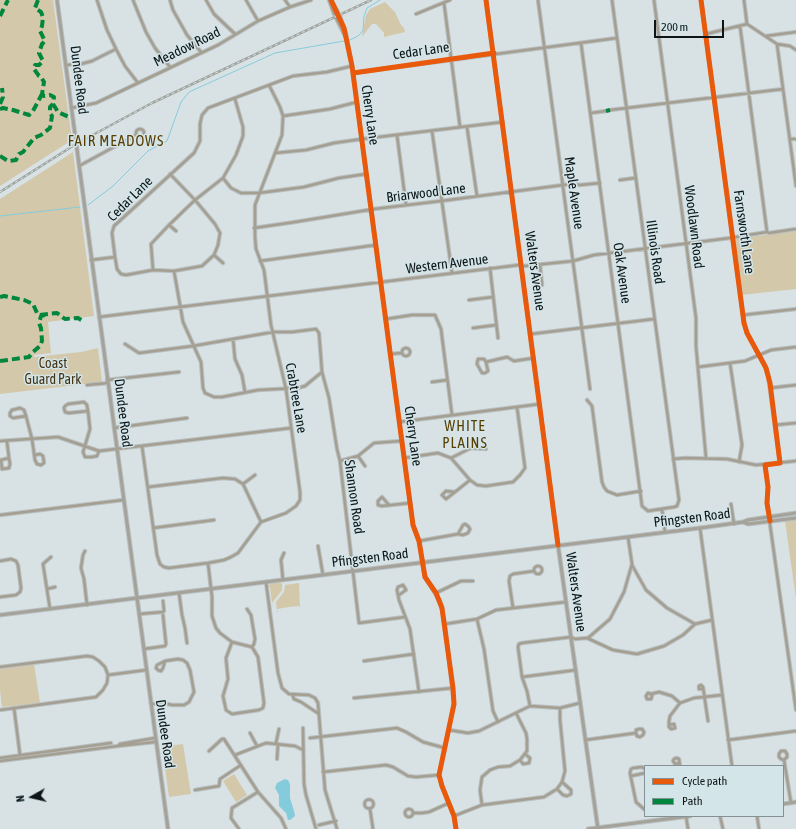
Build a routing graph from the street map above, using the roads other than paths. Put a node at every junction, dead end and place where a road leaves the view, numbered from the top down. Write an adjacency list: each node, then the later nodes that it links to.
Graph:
1 (57, 0): 41 (main road, Dundee Road)
2 (97, 0): 36 (street)
3 (133, 0): 43 (street)
4 (170, 0): 38 (street)
5 (206, 0): 28 (street)
6 (246, 0): 24 (street)
7 (285, 0): 18 (street)
8 (311, 0): 18 (street, Meadow Road)
9 (330, 0): 19 (street); 20 (street)
10 (450, 0): 17 (street)
11 (486, 0): 39 (street, Walters Avenue)
12 (538, 0): 35 (street, Maple Avenue)
13 (612, 0): 32 (street, Illinois Road)
14 (654, 0): 52 (street, Woodlawn Road)
15 (701, 0): 29 (street, Farnsworth Lane)
16 (744, 0): 25 (street)
17 (444, 3): 21 (street); 40 (street)
18 (290, 7): 24 (street, Meadow Road)
19 (338, 12)
20 (334, 14)
21 (416, 14)
22 (340, 16): 31 (street, Cherry Lane)
23 (336, 18): 31 (street, Cherry Lane)
24 (258, 21): 28 (street, Meadow Road)
25 (747, 24): 26 (street); 30 (street)
26 (740, 26): 29 (street); 48 (street)
27 (796, 32): 30 (street)
28 (235, 34): 38 (street, Meadow Road)
29 (706, 34): 49 (street, Farnsworth Lane)
30 (765, 36): 34 (street)
31 (346, 38): 42 (street, Cherry Lane)
32 (617, 38): 33 (street, Cedar Lane); 54 (street, Illinois Road)
33 (581, 42): 35 (street, Cedar Lane); 55 (street, Oak Avenue)
34 (777, 44): 37 (street); 47 (street)
35 (544, 47): 39 (street, Cedar Lane); 74 (street, Maple Avenue)
36 (116, 49): 41 (street); 45 (street)
37 (796, 50)
38 (201, 52): 43 (street, Meadow Road)
39 (494, 53): 40 (street, Cedar Lane); 57 (street, Walters Avenue)
40 (451, 59): 44 (street, Cedar Lane); 58 (street)
41 (66, 65): 53 (main road, Dundee Road)
42 (352, 66): 44 (street, Cherry Lane); 46 (street, Cedar Lane)
43 (170, 67): 45 (street, Meadow Road)
44 (353, 73): 51 (street, Cherry Lane)
45 (138, 83): 53 (street, Meadow Road)
46 (269, 85): 50 (street, Cedar Lane); 56 (street, Crabtree Lane)
47 (783, 89): 48 (street); 64 (street)
48 (748, 93): 49 (street); 87 (street)
49 (714, 97): 52 (street); 88 (street, Farnsworth Lane)
50 (235, 99): 68 (street, Cedar Lane); 70 (street)
51 (357, 102): 56 (street); 63 (street, Cherry Lane)
52 (668, 103): 54 (street); 89 (street, Woodlawn Road)
53 (71, 108): 67 (main road, Dundee Road)
54 (626, 108): 55 (street); 71 (street, Illinois Road)
55 (591, 113): 73 (street, Oak Avenue)
56 (283, 116): 66 (street, Crabtree Lane)
57 (503, 122): 59 (street); 76 (street, Walters Avenue)
58 (460, 127): 59 (street); 60 (street)
59 (467, 127): 78 (street)
60 (432, 131): 62 (street); 80 (street)
61 (136, 135): 67 (street)
62 (397, 135): 63 (street); 81 (street)
63 (362, 139): 66 (street); 69 (street, Cherry Lane)
64 (790, 139): 65 (street); 75 (street)
65 (796, 139)
66 (275, 153): 77 (street, Crabtree Lane)
67 (79, 166): 95 (main road, Dundee Road)
68 (170, 174): 79 (street); 94 (street, Cedar Lane)
69 (366, 174): 77 (street); 82 (street, Cherry Lane)
70 (223, 178): 77 (street); 79 (street)
71 (635, 178): 72 (street); 91 (street, Illinois Road)
72 (620, 180)
73 (600, 183): 74 (street, Briarwood Lane); 92 (street, Oak Avenue)
74 (563, 184): 76 (street, Briarwood Lane); 97 (street, Maple Avenue)
75 (796, 186)
76 (512, 191): 78 (street, Briarwood Lane); 100 (street, Walters Avenue)
77 (259, 193): 84 (street, Crabtree Lane)
78 (477, 196): 80 (street, Briarwood Lane)
79 (195, 200): 83 (street); 93 (street)
80 (441, 201): 81 (street, Briarwood Lane); 104 (street)
81 (406, 205): 82 (street, Briarwood Lane)
82 (371, 209): 84 (street, Briarwood Lane); 90 (street, Cherry Lane)
83 (169, 225): 86 (street); 102 (street)
84 (254, 228): 96 (street, Crabtree Lane)
85 (796, 230): 87 (street, Western Avenue)
86 (176, 232)
87 (767, 232): 88 (street, Western Avenue)
88 (732, 238): 89 (street, Western Avenue); 112 (street, Farnsworth Lane)
89 (687, 244): 91 (street, Western Avenue); 133 (street, Woodlawn Road)
90 (376, 245): 96 (street); 105 (street, Cherry Lane)
91 (645, 249): 92 (street, Western Avenue); 115 (street, Illinois Road)
92 (610, 253): 97 (street, Western Avenue); 116 (street, Oak Avenue)
93 (214, 256): 98 (street); 103 (street)
94 (115, 257): 95 (street); 102 (street, Cedar Lane)
95 (92, 260): 113 (main road, Dundee Road)
96 (260, 261): 107 (street, Crabtree Lane)
97 (573, 261): 99 (street, Western Avenue); 119 (street, Maple Avenue)
98 (223, 263)
99 (540, 265): 100 (street, Western Avenue); 106 (street)
100 (522, 266): 101 (street, Western Avenue); 121 (street, Walters Avenue)
101 (490, 268): 104 (street, Western Avenue); 108 (street)
102 (153, 270): 103 (street)
103 (174, 271): 110 (street)
104 (452, 273): 105 (street, Western Avenue)
105 (381, 282): 107 (street, Western Avenue); 114 (street, Cherry Lane)
106 (542, 285)
107 (268, 296): 110 (street, Western Avenue); 120 (street, Crabtree Lane)
108 (493, 297): 109 (street); 117 (street)
109 (469, 300)
110 (180, 307): 113 (street, Western Avenue); 125 (street)
111 (796, 309): 112 (street)
112 (742, 315): 129 (street, Farnsworth Lane)
113 (98, 317): 137 (main road, Dundee Road)
114 (386, 319): 128 (street, Cherry Lane); 136 (street)
115 (654, 319): 116 (street); 172 (street, Illinois Road)
116 (619, 324): 119 (street); 183 (street, Oak Avenue)
117 (496, 325): 118 (street); 122 (street)
118 (472, 328)
119 (582, 328): 121 (street); 143 (street, Maple Avenue)
120 (273, 332): 123 (street); 135 (street, Shannon Road); 142 (street, Crabtree Lane)
121 (531, 334): 130 (street, Walters Avenue)
122 (498, 338)
123 (233, 339): 125 (street); 144 (street)
124 (125, 344): 125 (street)
125 (193, 346): 144 (street)
126 (796, 346): 129 (street)
127 (402, 353): 128 (street)
128 (390, 354): 152 (street, Cherry Lane)
129 (759, 355): 132 (street); 141 (street, Farnsworth Lane)
130 (534, 358): 131 (street); 146 (street, Walters Avenue)
131 (486, 362): 131 (street)
132 (730, 363): 133 (street); 175 (street)
133 (698, 367): 171 (street, Woodlawn Road)
134 (179, 372): 137 (street)
135 (322, 372): 142 (street); 173 (street, Shannon Road)
136 (447, 380): 138 (street); 149 (street)
137 (108, 381): 139 (street); 155 (main road, Dundee Road)
138 (432, 382)
139 (87, 385)
140 (796, 385): 141 (street)
141 (770, 388): 154 (street, Farnsworth Lane)
142 (286, 389): 144 (street); 156 (street, Crabtree Lane)
143 (590, 389)
144 (245, 392)
145 (587, 400): 183 (street)
146 (540, 404): 147 (street); 207 (street, Walters Avenue)
147 (517, 407): 149 (street); 180 (street)
148 (88, 411): 148 (street); 161 (street)
149 (452, 415): 152 (street)
150 (26, 416): 150 (street); 157 (street)
151 (187, 418): 155 (street)
152 (399, 422): 159 (street, Cherry Lane)
153 (796, 423): 154 (street)
154 (775, 425): 176 (street, Farnsworth Lane)
155 (113, 428): 163 (main road, Dundee Road)
156 (291, 428): 162 (street); 198 (street, Crabtree Lane)
157 (32, 438): 160 (street); 161 (street); 166 (street)
158 (0, 441): 160 (street)
159 (401, 441): 167 (street); 169 (street, Cherry Lane)
160 (7, 442): 168 (street)
161 (85, 446): 165 (street); 165 (street)
162 (142, 446): 163 (street); 182 (street)
163 (116, 450): 165 (street); 185 (main road, Dundee Road)
164 (486, 450): 170 (street)
165 (98, 451)
166 (35, 455): 166 (street)
167 (358, 456): 173 (street); 178 (street)
168 (9, 458): 168 (street)
169 (404, 458): 170 (street); 186 (street, Cherry Lane)
170 (451, 458): 180 (street)
171 (706, 458): 172 (street); 175 (street)
172 (673, 459): 189 (street, Illinois Road)
173 (340, 461): 216 (street, Shannon Road)
174 (796, 461): 176 (street)
175 (739, 462): 177 (street)
176 (780, 463): 177 (street)
177 (765, 465): 193 (street)
178 (365, 466)
179 (255, 475): 181 (street)
180 (470, 480): 184 (street)
181 (243, 484): 182 (street); 198 (street)
182 (148, 487): 201 (street)
183 (641, 491): 189 (street, Oak Avenue)
184 (455, 492): 184 (street)
185 (123, 500): 192 (street); 229 (main road, Dundee Road)
186 (410, 503): 188 (street); 206 (street, Cherry Lane)
187 (731, 504): 200 (street)
188 (389, 505): 188 (street)
189 (662, 509): 203 (street)
190 (790, 514): 191 (main road, Pfingsten Road); 193 (main road, Pfingsten Road); 195 (main road)
191 (796, 514)
192 (0, 515)
193 (769, 517): 197 (street); 199 (main road, Pfingsten Road)
194 (796, 518): 195 (main road, Pfingsten Road)
195 (790, 519): 197 (main road, Pfingsten Road)
196 (214, 520): 201 (street)
197 (770, 521): 199 (main road, Pfingsten Road); 273 (street)
198 (261, 522): 213 (street)
199 (743, 522): 200 (main road, Pfingsten Road)
200 (734, 524): 202 (main road, Pfingsten Road)
201 (153, 528): 213 (street)
202 (700, 528): 203 (main road, Pfingsten Road); 241 (street)
203 (665, 532): 205 (main road, Pfingsten Road)
204 (458, 534): 204 (street); 206 (street)
205 (628, 537): 207 (main road, Pfingsten Road); 215 (street)
206 (419, 541): 214 (street, Cherry Lane)
207 (558, 545): 214 (main road, Pfingsten Road); 231 (main road, Walters Avenue)
208 (318, 546): 218 (street)
209 (85, 551): 232 (street)
210 (284, 552): 219 (street)
211 (51, 557): 224 (street)
212 (0, 561): 228 (street)
213 (208, 563): 223 (street)
214 (422, 563): 216 (main road, Pfingsten Road); 226 (street, Cherry Lane)
215 (632, 564): 243 (street); 245 (street)
216 (354, 571): 218 (main road, Pfingsten Road); 239 (street, Shannon Road)
217 (534, 571): 233 (street)
218 (323, 575): 219 (main road, Pfingsten Road)
219 (283, 580): 221 (main road, Pfingsten Road)
220 (473, 581): 226 (street)
221 (266, 582): 223 (main road, Pfingsten Road); 261 (street)
222 (55, 587): 224 (street)
223 (211, 589): 225 (main road, Pfingsten Road); 246 (street)
224 (47, 590): 234 (street)
225 (179, 593): 229 (main road, Pfingsten Road); 247 (street)
226 (436, 593): 242 (street, Cherry Lane)
227 (399, 595): 239 (street)
228 (0, 597)
229 (137, 598): 232 (main road, Pfingsten Road); 236 (main road, Dundee Road)
230 (163, 601): 236 (street)
231 (566, 602): 233 (street); 244 (main road, Walters Avenue)
232 (87, 604): 234 (main road, Pfingsten Road)
233 (513, 608): 240 (street)
234 (50, 609): 237 (main road, Pfingsten Road)
235 (247, 609): 248 (street)
236 (139, 614): 249 (main road, Dundee Road)
237 (0, 615)
238 (163, 616): 249 (street)
239 (405, 618): 250 (street)
240 (476, 619): 242 (street); 277 (street)
241 (712, 620): 243 (street); 263 (street)
242 (444, 624): 258 (street, Cherry Lane)
243 (695, 624): 245 (street)
244 (571, 637): 245 (street); 255 (main road, Walters Avenue); 257 (street)
245 (588, 638)
246 (232, 642): 248 (street); 248 (street)
247 (187, 643)
248 (252, 647)
249 (143, 649): 254 (main road, Dundee Road)
250 (414, 654): 251 (street); 260 (street)
251 (364, 660)
252 (165, 661): 268 (street)
253 (0, 667): 256 (street)
254 (146, 670): 256 (street); 268 (main road, Dundee Road)
255 (576, 670): 257 (street); 266 (main road, Walters Avenue)
256 (108, 675): 270 (street)
257 (522, 677): 269 (street)
258 (453, 688): 260 (street); 281 (street, Cherry Lane)
259 (703, 689): 264 (street)
260 (419, 692): 265 (street)
261 (292, 694): 275 (street); 275 (street)
262 (651, 694): 267 (street)
263 (722, 695): 264 (street); 289 (street)
264 (705, 697): 267 (street); 276 (street)
265 (354, 698)
266 (580, 703): 271 (street); 288 (main road, Walters Avenue)
267 (680, 703): 278 (street)
268 (150, 704): 287 (main road, Dundee Road)
269 (530, 706): 271 (street); 274 (street)
270 (14, 708): 272 (street); 300 (street)
271 (560, 708): 313 (street)
272 (0, 710)
273 (796, 710)
274 (516, 713): 277 (street); 298 (street)
275 (319, 714): 285 (street)
276 (708, 721)
277 (498, 722): 281 (street)
278 (669, 724)
279 (303, 728): 296 (street)
280 (279, 729): 291 (street)
281 (449, 730): 294 (street, Cherry Lane)
282 (796, 730): 289 (street)
283 (250, 733): 293 (street)
284 (636, 733): 288 (street)
285 (320, 737): 286 (street); 294 (street); 309 (street)
286 (310, 738)
287 (155, 740): 295 (street); 333 (main road, Dundee Road)
288 (585, 740): 332 (main road, Walters Avenue)
289 (728, 740): 307 (street)
290 (112, 744): 292 (street)
291 (277, 744): 293 (street); 296 (street); 302 (street)
292 (90, 746): 295 (street); 300 (street)
293 (257, 746): 299 (street)
294 (445, 748): 311 (street, Cherry Lane)
295 (90, 750): 300 (street)
296 (304, 750): 336 (street)
297 (209, 752): 299 (street)
298 (525, 754): 303 (street); 303 (street)
299 (235, 755): 306 (street)
300 (20, 757): 301 (street); 305 (street)
301 (0, 758)
302 (277, 759)
303 (520, 760): 321 (street)
304 (784, 760): 319 (street)
305 (0, 761)
306 (241, 765): 315 (street); 316 (street)
307 (732, 765)
308 (644, 768): 312 (street)
309 (323, 772): 311 (street); 330 (street)
310 (644, 773): 312 (street)
311 (439, 775): 318 (street)
312 (631, 776): 323 (street)
313 (562, 782): 314 (street); 314 (street)
314 (558, 787): 321 (street)
315 (195, 790)
316 (258, 792): 334 (street); 335 (street)
317 (796, 802): 319 (main road)
318 (449, 803): 324 (street); 325 (street)
319 (791, 803): 320 (main road)
320 (784, 804)
321 (482, 805): 325 (street)
322 (370, 809): 338 (street)
323 (644, 809)
324 (414, 813)
325 (454, 816): 339 (street)
326 (679, 817): 332 (main road)
327 (686, 817): 341 (street)
328 (720, 817): 342 (street)
329 (757, 817): 343 (street)
330 (336, 822): 331 (street); 337 (street)
331 (319, 825)
332 (598, 828): 340 (main road)
333 (168, 829)
334 (238, 829)
335 (286, 829)
336 (316, 829)
337 (337, 829)
338 (373, 829)
339 (456, 829)
340 (588, 829)
341 (688, 829)
342 (722, 829)
343 (759, 829)

